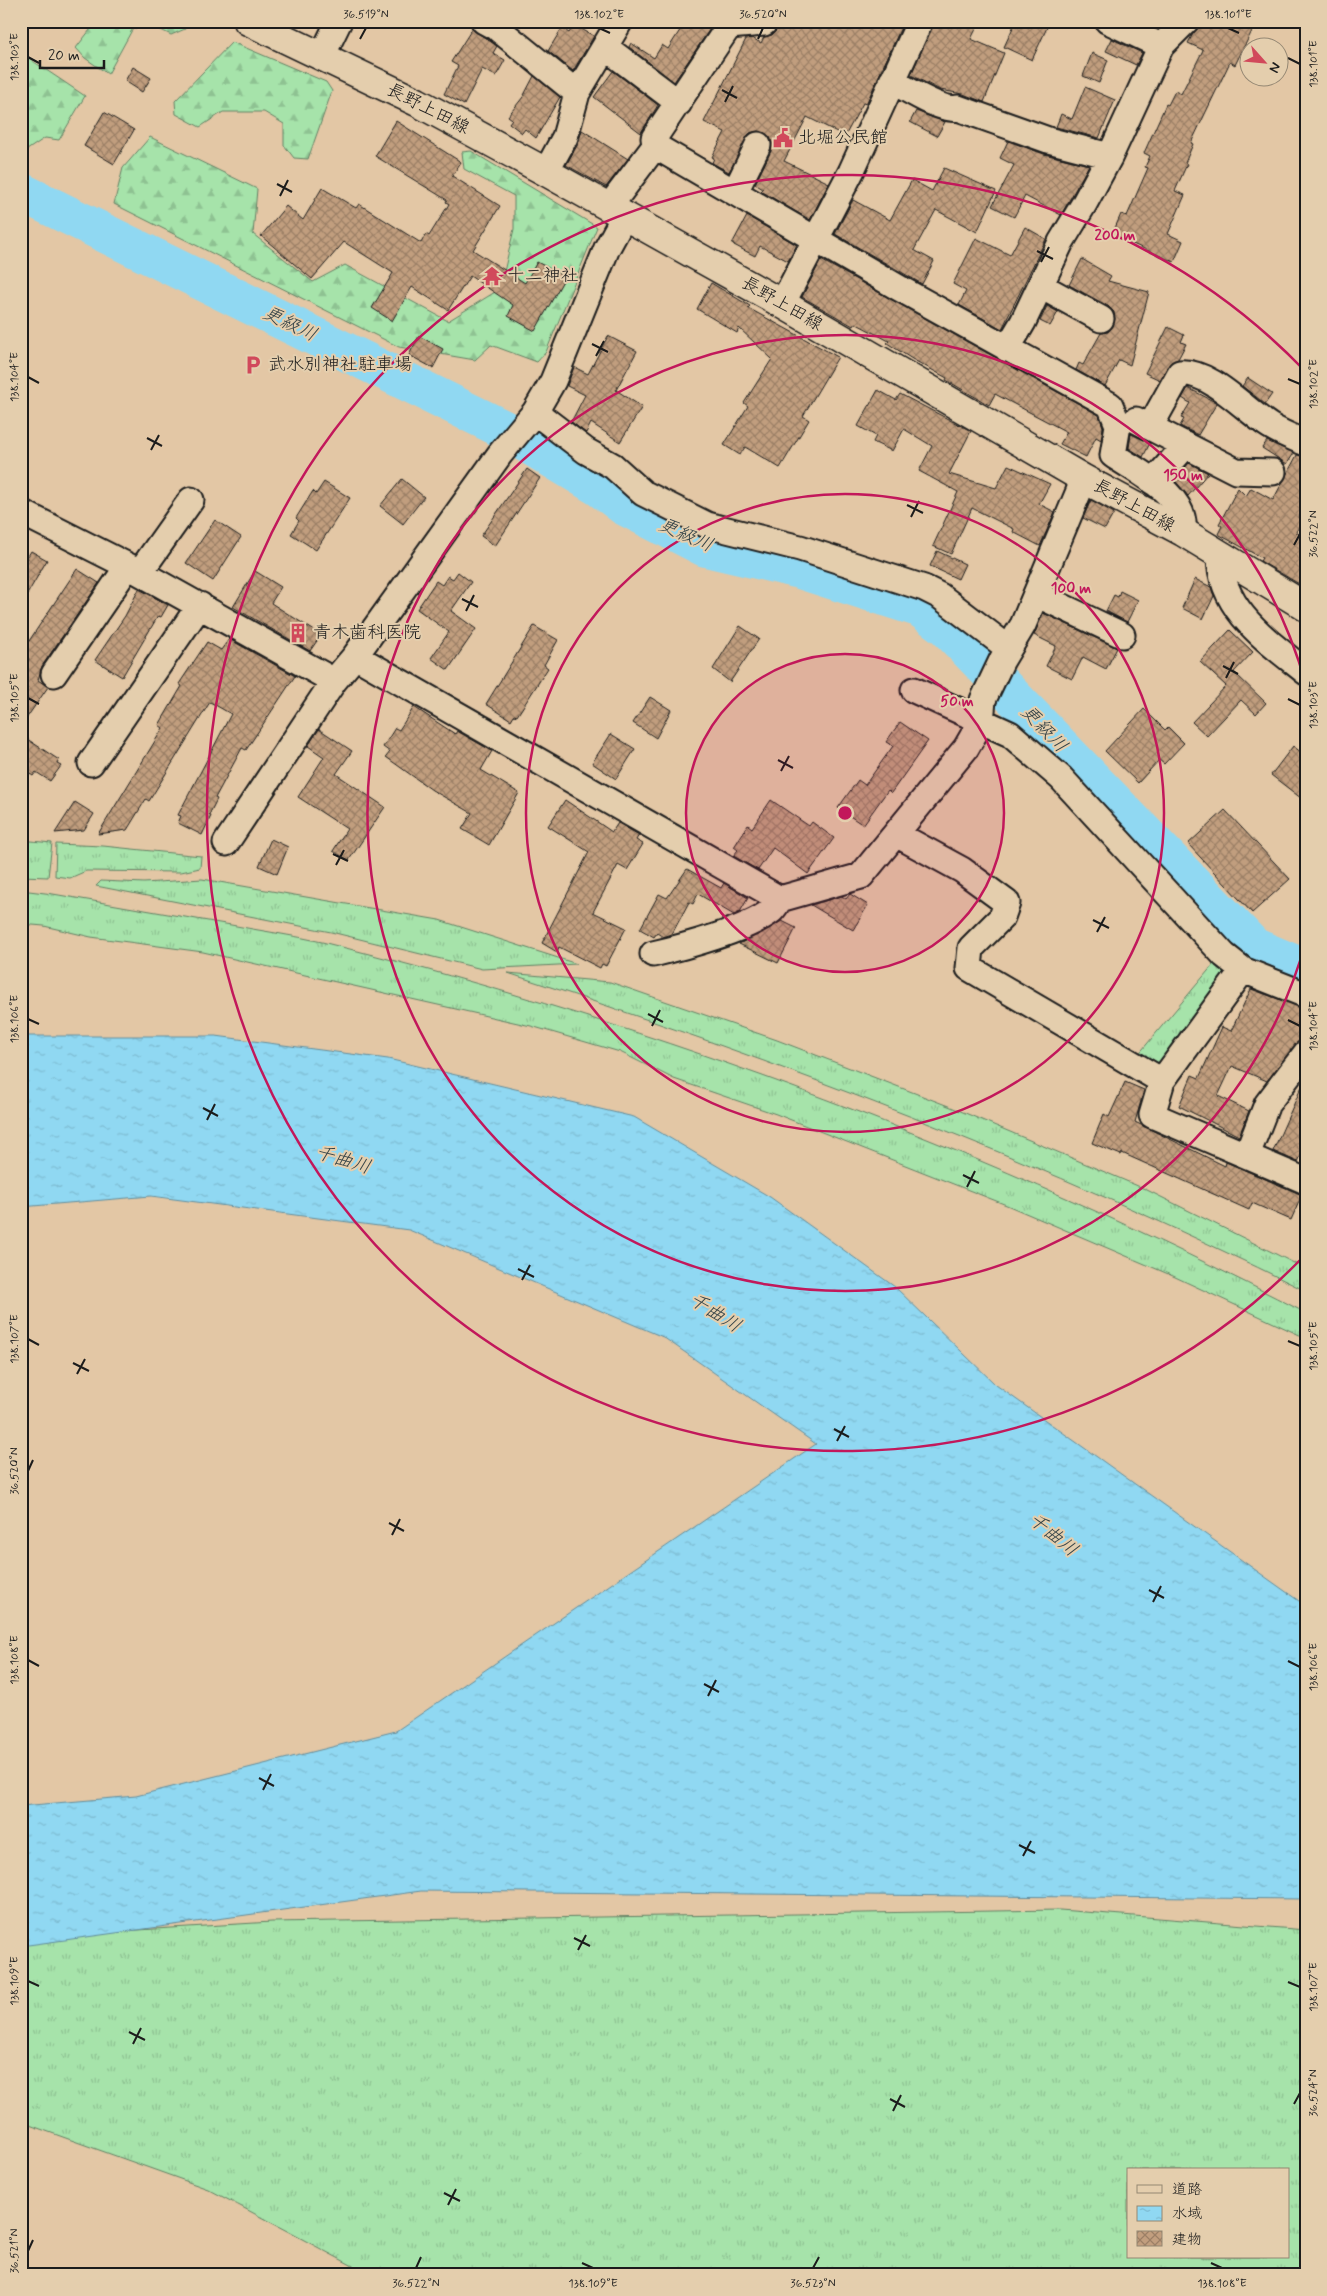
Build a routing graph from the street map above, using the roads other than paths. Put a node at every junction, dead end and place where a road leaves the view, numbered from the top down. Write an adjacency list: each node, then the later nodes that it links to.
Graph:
1 (248, 21): 11 (main road, 長野上田線)
2 (339, 21): 11 (street)
3 (484, 21): 13 (street)
4 (620, 21): 10 (street)
5 (920, 21): 12 (street)
6 (1108, 21): 9 (street)
7 (1186, 21): 9 (street)
8 (764, 23): 14 (street)
9 (1161, 46): 17 (street)
10 (605, 48): 13 (street); 14 (street)
11 (322, 56): 18 (main road, 長野上田線)
12 (892, 81): 17 (street); 21 (street)
13 (577, 93): 18 (street)
14 (678, 103): 16 (street)
15 (758, 145): 19 (street)
16 (655, 146): 19 (street); 20 (street)
17 (1110, 156): 22 (street)
18 (546, 172): 20 (main road, 長野上田線)
19 (735, 192): 21 (street)
20 (617, 211): 23 (main road, 長野上田線); 27 (street)
21 (817, 240): 23 (street); 25 (street)
22 (1041, 286): 24 (street); 25 (street)
23 (782, 304): 32 (main road, 長野上田線)
24 (1101, 319)
25 (1007, 349): 26 (street)
26 (1114, 414): 28 (street); 33 (street)
27 (533, 415): 43 (street); 44 (street)
28 (1150, 427): 29 (street); 30 (street)
29 (1306, 443)
30 (1186, 445): 31 (street); 33 (street)
31 (1273, 472)
32 (1084, 479): 36 (main road, 長野上田線); 39 (street)
33 (1153, 482): 36 (street)
34 (191, 500): 38 (street)
35 (21, 512): 38 (street)
36 (1183, 532): 37 (main road, 長野上田線)
37 (1220, 556): 41 (main road, 長野上田線); 45 (street)
38 (134, 569): 40 (street); 46 (street)
39 (1036, 594): 42 (street); 43 (street)
40 (200, 605): 47 (street); 50 (street)
41 (1306, 607)
42 (1122, 635)
43 (1005, 654): 49 (street)
44 (356, 656): 47 (street); 53 (street)
45 (1306, 672)
46 (54, 674)
47 (334, 681): 52 (street)
48 (914, 690): 49 (street)
49 (983, 710): 51 (street); 55 (street)
50 (91, 763)
51 (896, 834): 53 (street); 58 (street)
52 (226, 843)
53 (780, 898): 54 (street)
54 (653, 954)
55 (1243, 970): 56 (street); 58 (street)
56 (1306, 995)
57 (1306, 1052): 59 (street)
58 (1162, 1081): 59 (street)
59 (1247, 1155): 60 (street)
60 (1306, 1181)

